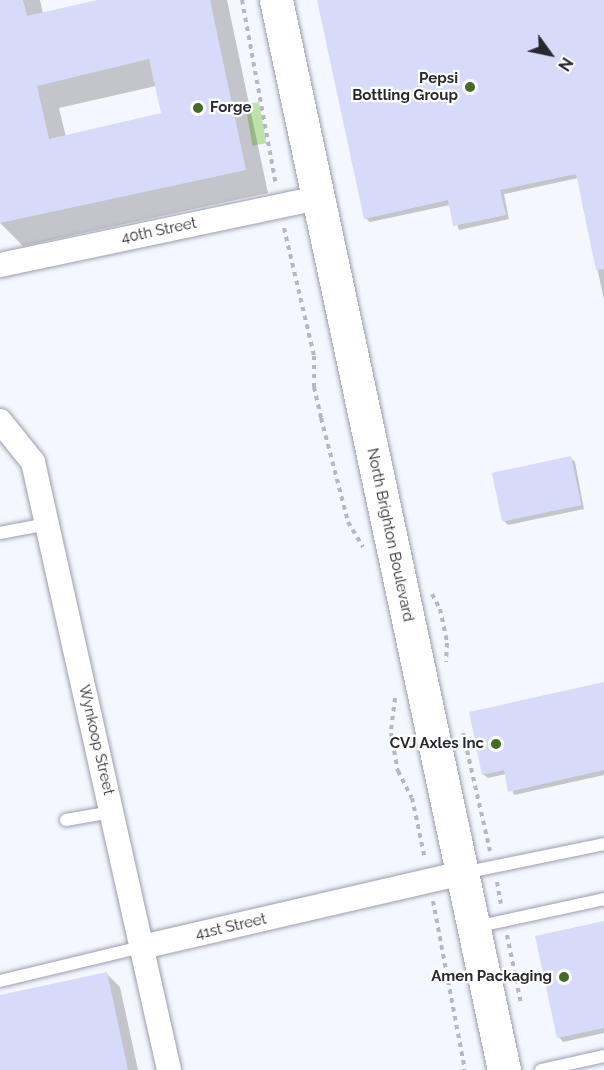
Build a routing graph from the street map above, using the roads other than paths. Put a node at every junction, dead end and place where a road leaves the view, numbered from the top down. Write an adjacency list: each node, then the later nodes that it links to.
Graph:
1 (276, 0): 2 (main road, North Brighton Boulevard)
2 (318, 198): 3 (street, 40th Street); 10 (main road, North Brighton Boulevard)
3 (0, 265)
4 (0, 421): 5 (street, Wynkoop Street)
5 (47, 524): 6 (lane); 7 (street, Wynkoop Street)
6 (0, 533)
7 (112, 812): 8 (lane); 13 (street, Wynkoop Street)
8 (66, 820)
9 (604, 844): 10 (lane)
10 (462, 873): 12 (main road, North Brighton Boulevard); 13 (street, 41st Street)
11 (604, 899): 12 (lane)
12 (474, 928): 17 (main road, North Brighton Boulevard)
13 (142, 947): 14 (lane, 41st Street); 16 (street, Wynkoop Street)
14 (0, 981)
15 (601, 1056): 18 (lane); 19 (lane)
16 (169, 1070)
17 (504, 1070)
18 (541, 1070)
19 (601, 1070)

